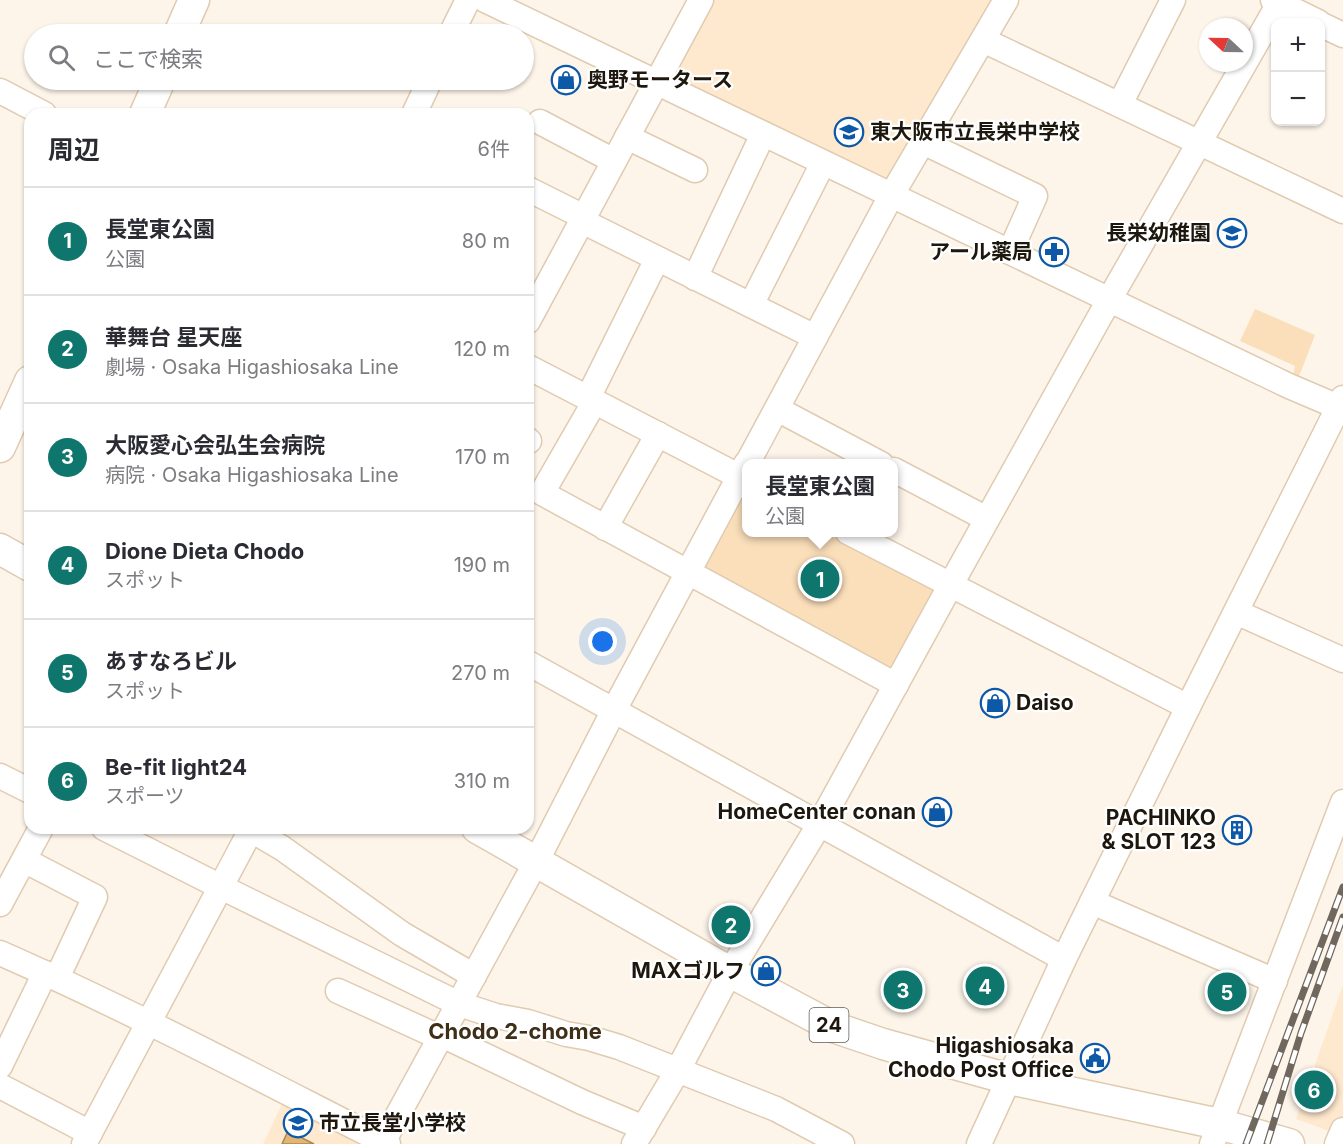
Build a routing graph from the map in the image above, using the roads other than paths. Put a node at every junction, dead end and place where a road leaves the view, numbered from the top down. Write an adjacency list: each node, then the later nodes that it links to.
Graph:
1 (194, 0): 9 (main road)
2 (468, 0): 10 (street)
3 (485, 0): 14 (street)
4 (700, 0): 14 (street)
5 (1006, 0): 13 (street)
6 (1173, 0): 18 (street)
7 (1278, 1): 8 (street); 26 (street)
8 (1310, 18)
9 (183, 24)
10 (456, 24)
11 (1325, 26): 12 (street)
12 (1343, 35)
13 (983, 40): 18 (street); 25 (street)
14 (656, 83): 23 (street); 24 (street)
15 (156, 90): 20 (main road)
16 (425, 90): 21 (street)
17 (0, 91): 19 (street)
18 (1120, 104): 26 (street)
19 (33, 108)
20 (148, 108)
21 (417, 108)
22 (540, 122): 27 (street)
23 (763, 134): 28 (street); 36 (street)
24 (627, 137): 27 (street); 29 (street)
25 (923, 142): 31 (street); 34 (street)
26 (1200, 142): 32 (street); 37 (street)
27 (614, 161): 33 (street)
28 (823, 163): 31 (street); 38 (street)
29 (695, 170)
30 (534, 192): 33 (street)
31 (891, 196): 34 (street); 40 (street)
32 (1343, 210)
33 (583, 219): 35 (street); 39 (street)
34 (1010, 252): 37 (street)
35 (657, 259): 36 (street); 43 (street)
36 (695, 278): 38 (street)
37 (1109, 300): 44 (street); 53 (street)
38 (751, 305): 40 (street)
39 (534, 310)
40 (815, 337): 45 (street)
41 (534, 370): 43 (street)
42 (24, 397): 47 (main road)
43 (591, 400): 46 (street); 54 (street)
44 (1342, 405): 60 (street)
45 (777, 409): 48 (street); 49 (street)
46 (658, 434): 50 (street); 54 (street)
47 (0, 447)
48 (751, 459)
49 (872, 459)
50 (742, 470)
51 (898, 472): 53 (street)
52 (742, 476): 58 (street)
53 (987, 519): 59 (street)
54 (605, 528): 58 (street)
55 (857, 537): 59 (street)
56 (0, 549): 57 (main road)
57 (24, 563)
58 (688, 573): 63 (street); 65 (street)
59 (950, 586): 63 (street); 64 (street)
60 (1236, 612): 61 (street); 64 (street)
61 (1343, 660)
62 (534, 666): 65 (street)
63 (896, 685): 69 (street)
64 (1188, 707): 78 (street)
65 (615, 710): 69 (street); 76 (street)
66 (0, 776): 67 (street)
67 (24, 788)
68 (1343, 802): 85 (street)
69 (819, 825): 81 (street); 82 (street)
70 (38, 834): 75 (street)
71 (116, 834): 77 (street)
72 (248, 834): 77 (street)
73 (259, 834): 84 (street)
74 (487, 834): 76 (main road, 24)
75 (24, 860): 79 (street); 83 (street)
76 (536, 862): 82 (main road, 24); 84 (street)
77 (221, 887): 87 (street); 88 (street)
78 (1092, 902): 81 (street); 85 (street)
79 (0, 904)
80 (0, 953): 83 (street)
81 (1064, 959): 92 (street)
82 (730, 972): 91 (street); 92 (main road, 24)
83 (51, 976): 88 (street); 90 (street)
84 (474, 976): 87 (street)
85 (1275, 981): 94 (street)
86 (338, 991): 89 (street)
87 (459, 1004): 89 (street); 91 (street)
88 (149, 1023): 96 (street); 97 (street)
89 (441, 1037): 95 (street); 97 (street)
90 (0, 1066)
91 (678, 1070): 95 (street); 98 (street)
92 (1009, 1079): 94 (main road, 24); 99 (street)
93 (3, 1096): 96 (street)
94 (1216, 1134): 100 (main road, 24)
95 (639, 1136)
96 (87, 1139)
97 (385, 1143)
98 (842, 1144)
99 (979, 1144)
100 (1289, 1144)

